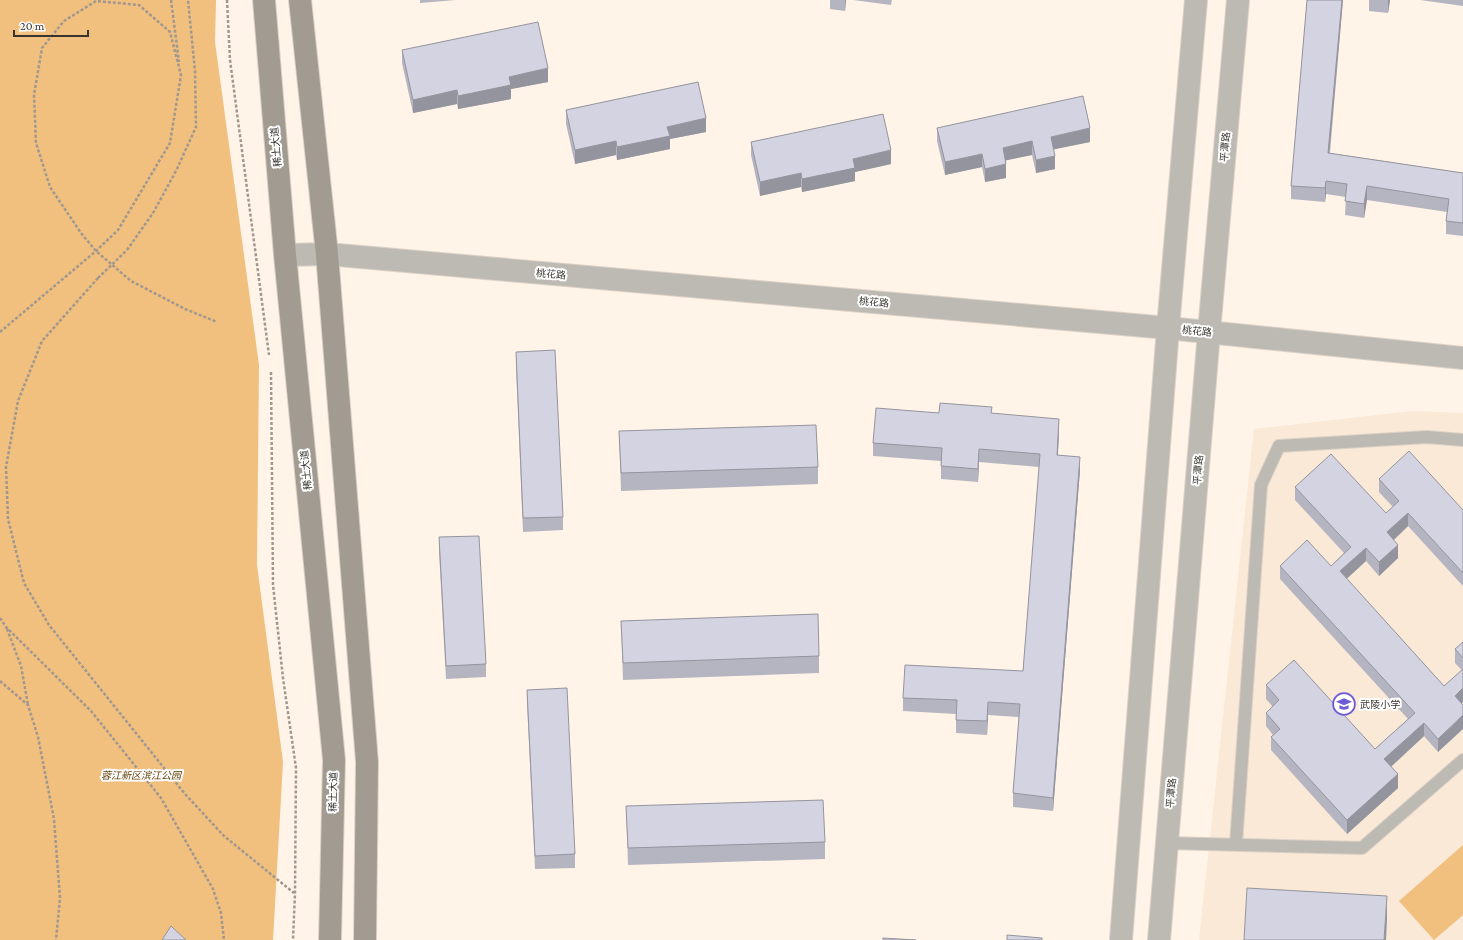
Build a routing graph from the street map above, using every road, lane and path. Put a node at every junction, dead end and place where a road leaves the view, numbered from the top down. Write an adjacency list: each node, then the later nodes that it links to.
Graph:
1 (171, 0): 8 (path)
2 (188, 0): 27 (path, bridge)
3 (227, 0): 17 (path)
4 (264, 0): 11 (main road, 稀土大道)
5 (300, 0): 10 (main road)
6 (1196, 0): 13 (street)
7 (1238, 0): 15 (street, 平潭路)
8 (181, 74): 9 (path); 9 (path)
9 (96, 251): 12 (path); 14 (path)
10 (327, 254): 11 (street, 桃花路); 13 (street, 桃花路); 32 (main road)
11 (285, 255): 31 (main road, 稀土大道)
12 (217, 322)
13 (1168, 328): 15 (street, 桃花路); 33 (street)
14 (0, 332)
15 (1209, 332): 16 (street, 桃花路); 25 (street, 平潭路)
16 (1463, 358)
17 (270, 360)
18 (271, 368): 27 (path)
19 (1463, 440): 26 (lane)
20 (0, 618): 21 (path)
21 (6, 627): 23 (path); 29 (path)
22 (0, 680): 23 (path)
23 (28, 705): 28 (path)
24 (1463, 760): 26 (lane)
25 (1168, 843): 26 (lane); 34 (street, 平潭路)
26 (1236, 844)
27 (295, 893): 30 (path)
28 (56, 940)
29 (224, 940)
30 (293, 940)
31 (330, 940)
32 (365, 940)
33 (1121, 940)
34 (1159, 940)

